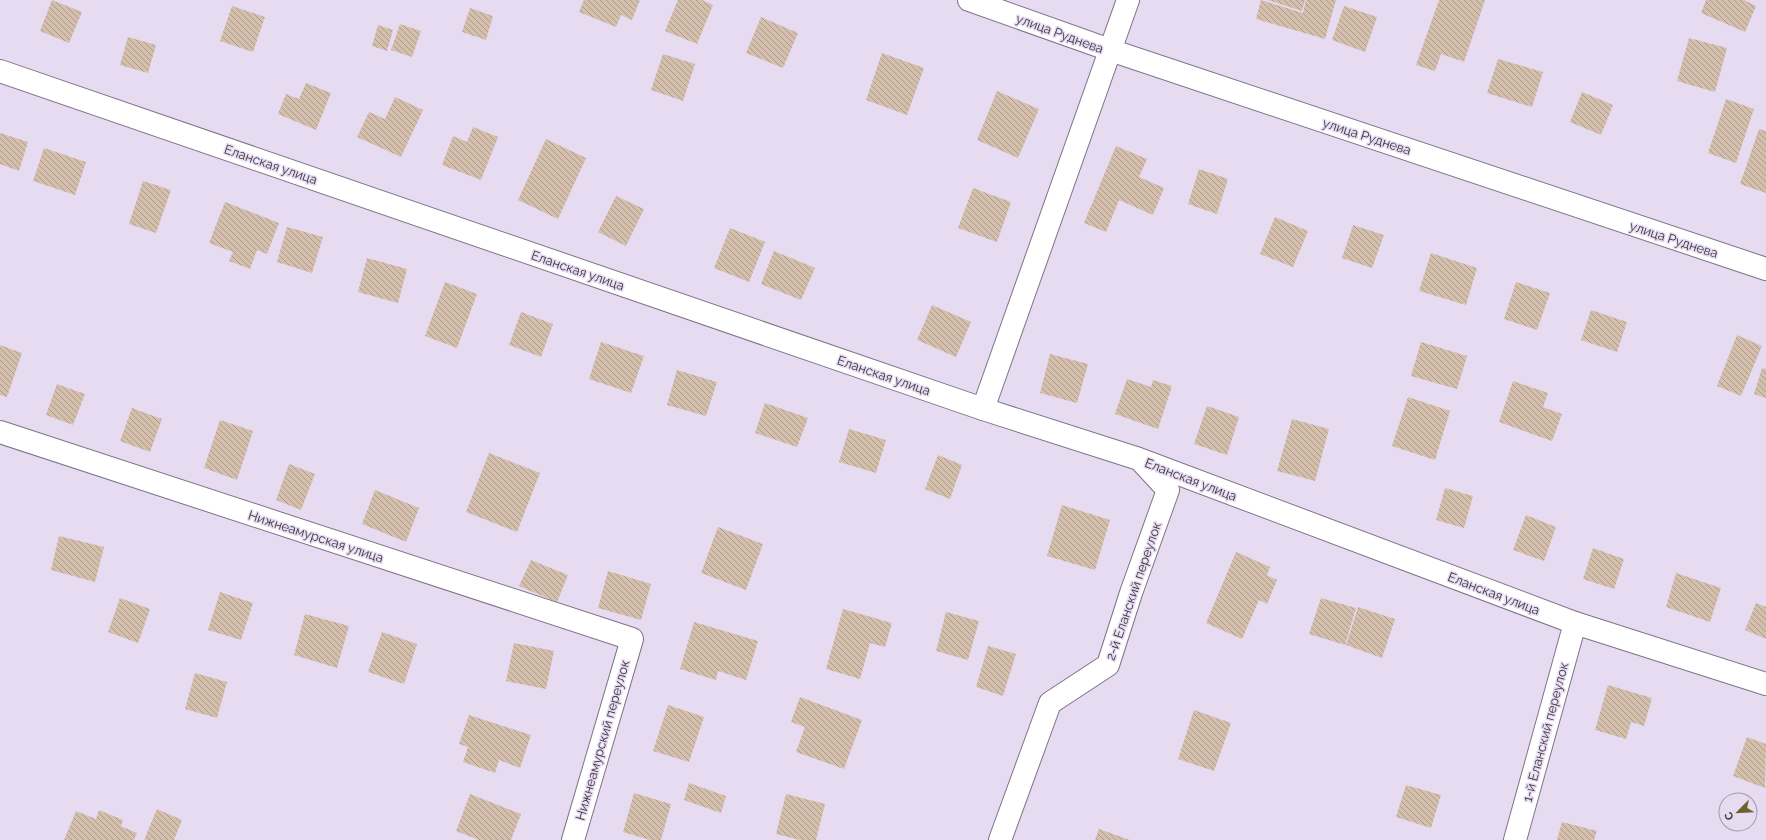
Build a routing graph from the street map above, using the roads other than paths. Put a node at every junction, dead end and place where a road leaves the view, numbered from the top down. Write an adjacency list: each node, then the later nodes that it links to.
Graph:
1 (969, 0): 3 (street, улица Руднева)
2 (1128, 0): 3 (street)
3 (1110, 50): 5 (street, улица Руднева); 6 (street)
4 (0, 71): 6 (street, Еланская улица)
5 (1766, 269)
6 (983, 409): 8 (street, Еланская улица)
7 (0, 432): 10 (street, Нижнеамурская улица)
8 (1139, 459): 9 (street, Еланская улица); 13 (street, 2-й Еланский переулок)
9 (1575, 623): 11 (street, Еланская улица); 14 (street, 1-й Еланский переулок)
10 (632, 639): 12 (street, Нижнеамурский переулок)
11 (1766, 684)
12 (573, 840)
13 (1000, 840)
14 (1516, 840)

